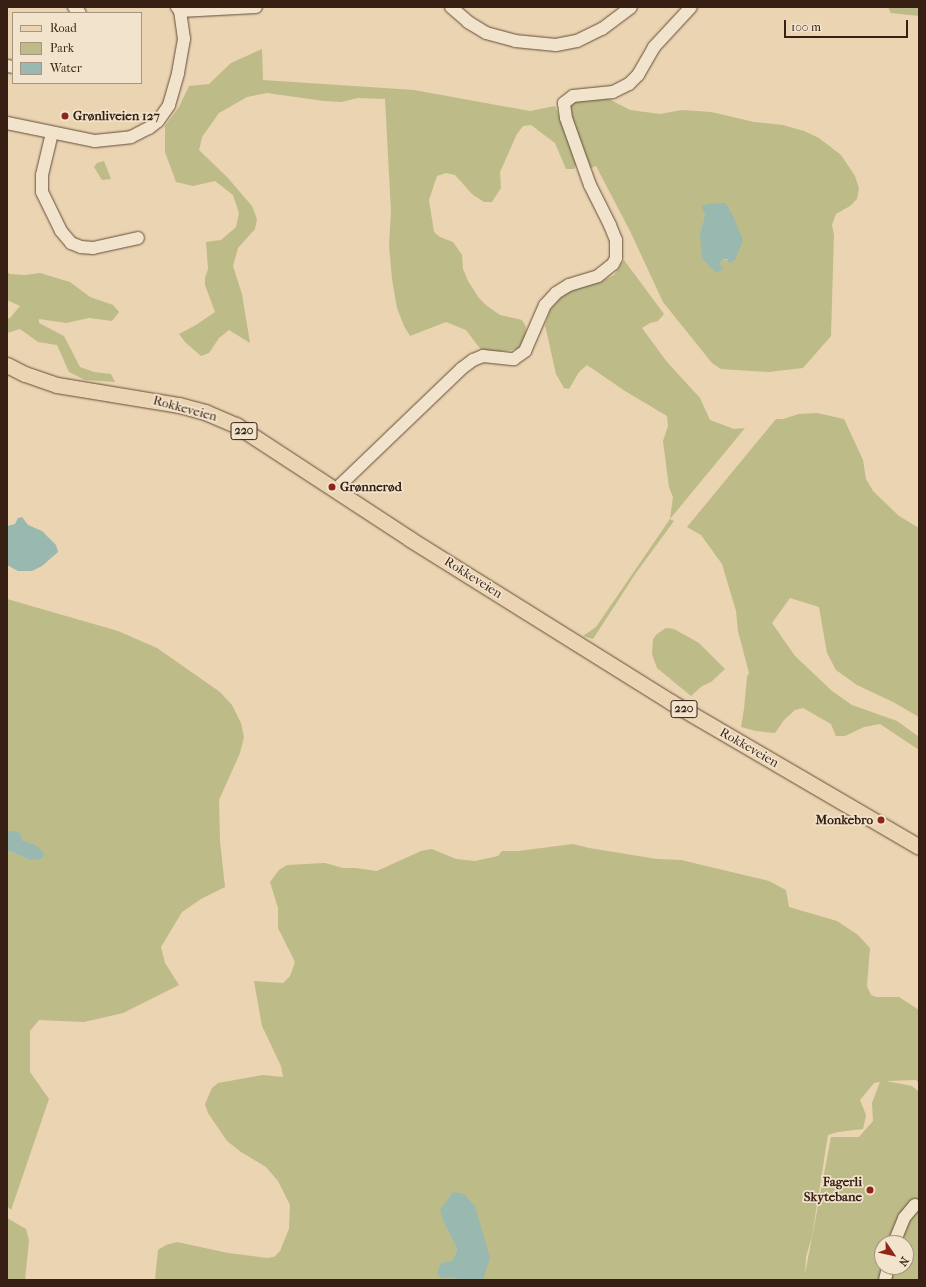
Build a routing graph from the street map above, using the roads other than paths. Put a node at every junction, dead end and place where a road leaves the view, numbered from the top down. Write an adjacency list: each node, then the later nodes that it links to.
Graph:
1 (256, 7): 5 (street)
2 (451, 7): 4 (street)
3 (691, 7): 10 (street)
4 (627, 8)
5 (178, 9): 7 (street)
6 (7, 123): 7 (street)
7 (52, 133): 8 (street)
8 (138, 238)
9 (7, 365): 10 (main road, Rokkeveien / 220)
10 (334, 490): 11 (main road, Rokkeveien / 220)
11 (919, 847)
12 (915, 1205): 13 (street)
13 (897, 1235)

